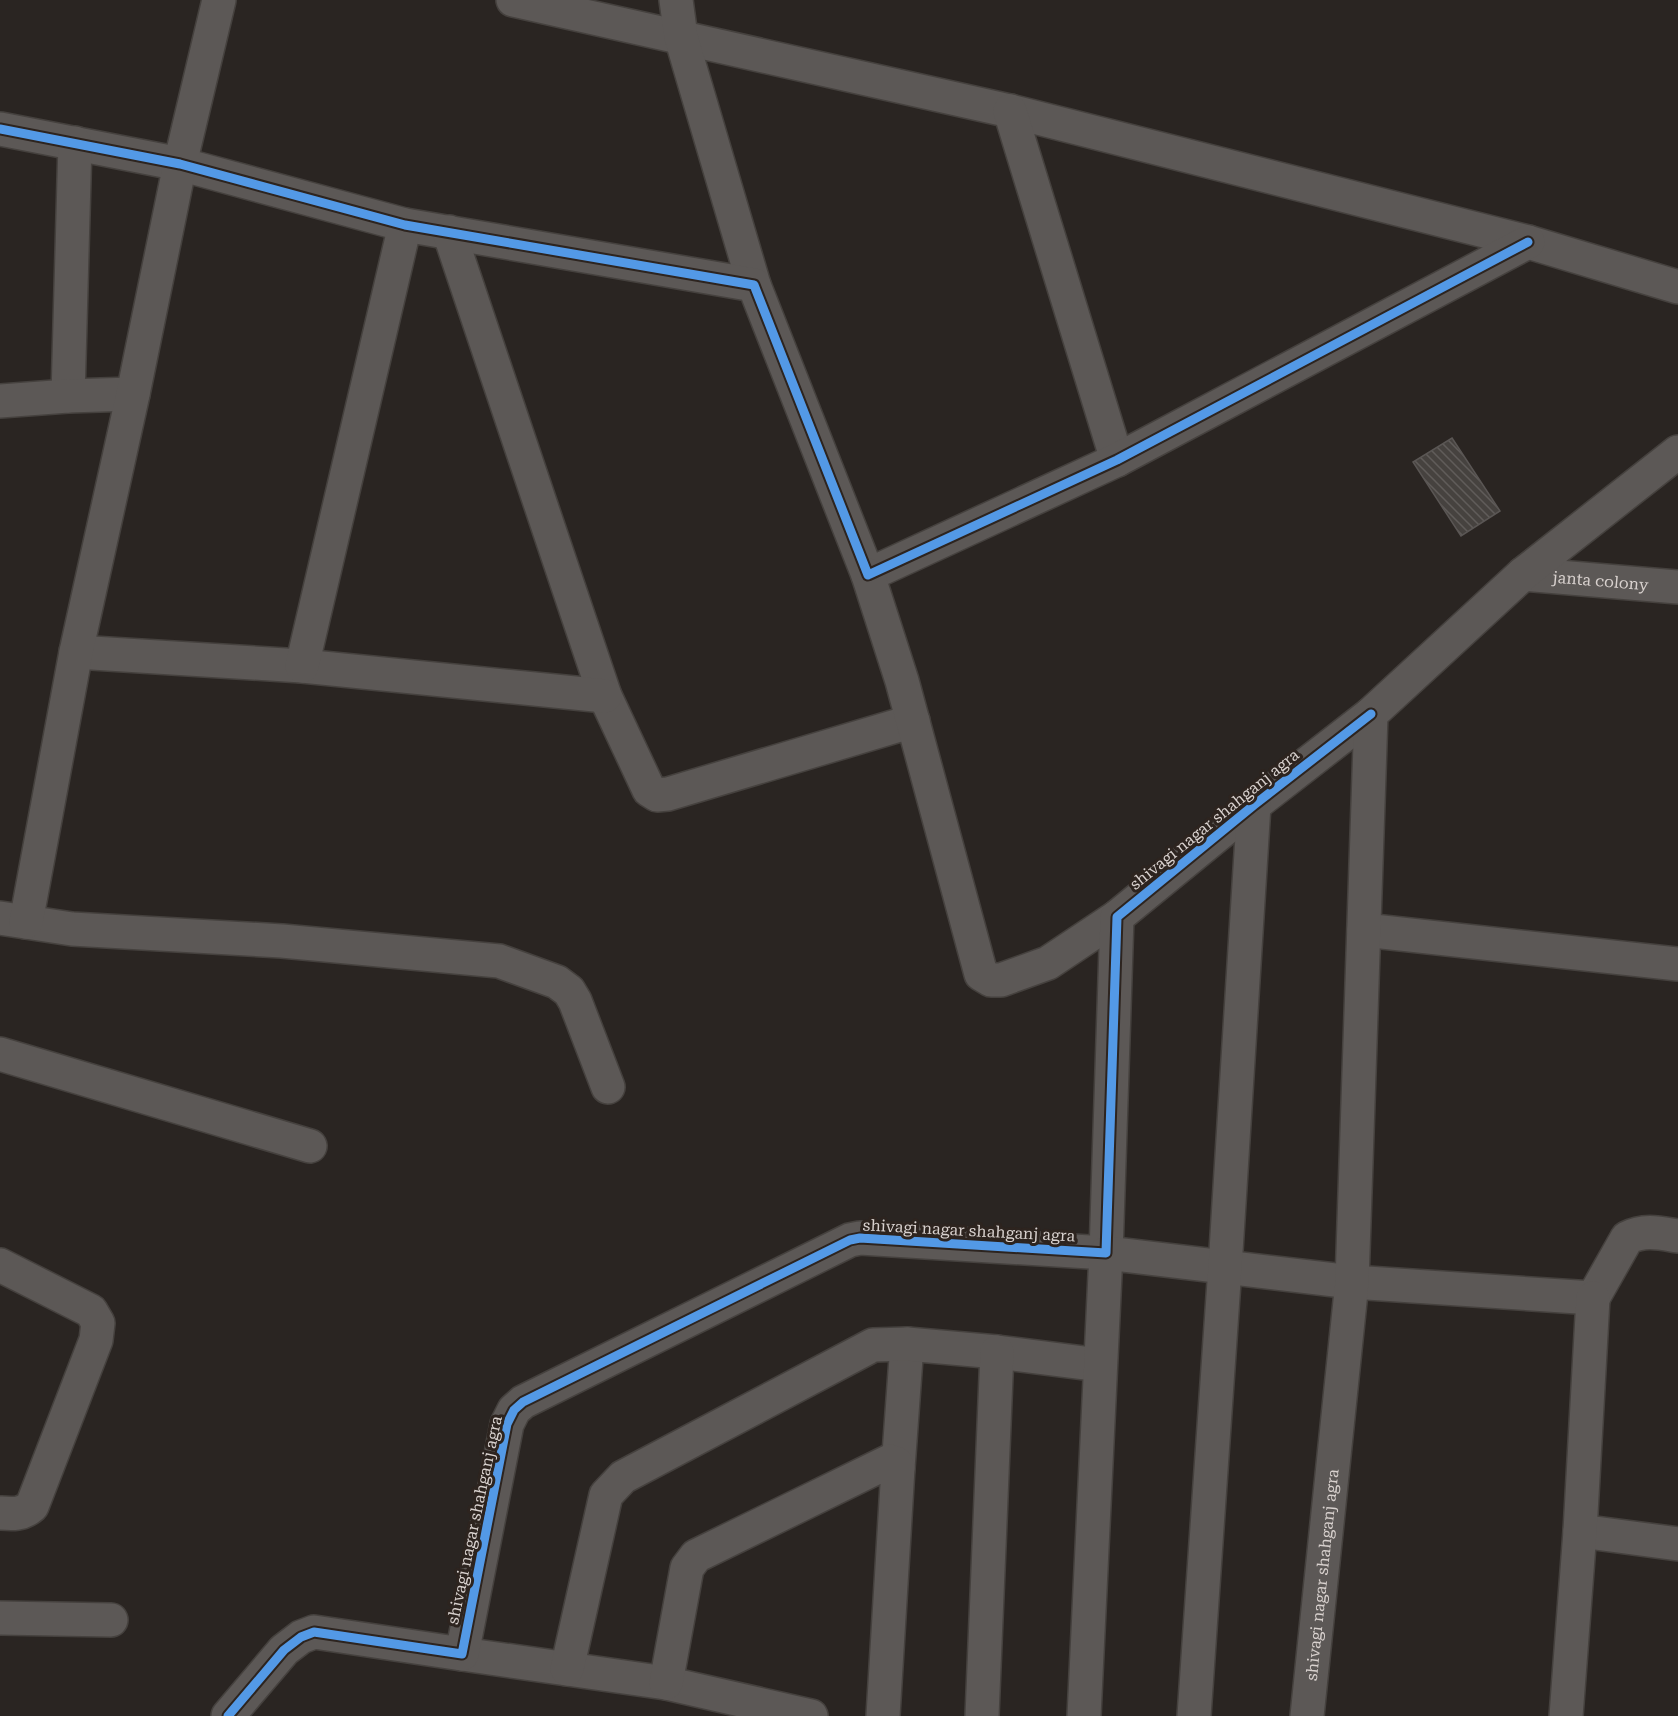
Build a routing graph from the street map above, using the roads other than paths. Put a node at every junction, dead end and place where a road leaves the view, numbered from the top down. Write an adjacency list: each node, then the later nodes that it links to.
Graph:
1 (219, 0): 8 (street)
2 (513, 0): 4 (street)
3 (676, 0): 4 (street)
4 (681, 37): 5 (street); 12 (street)
5 (1010, 111): 11 (street); 18 (street)
6 (0, 129): 7 (street)
7 (75, 143): 8 (street); 15 (street)
8 (180, 164): 9 (street); 14 (street)
9 (405, 225): 10 (street); 23 (street)
10 (448, 232): 12 (street); 24 (street)
11 (1527, 242): 13 (street); 18 (street)
12 (754, 285): 20 (street)
13 (1678, 287)
14 (132, 394): 15 (street); 22 (street)
15 (68, 396): 16 (street)
16 (0, 401)
17 (1678, 452): 19 (street, shivagi nagar shahganj agra)
18 (1117, 460): 20 (street)
19 (1523, 574): 21 (street, janta colony); 25 (street, shivagi nagar shahganj agra)
20 (868, 575): 26 (street)
21 (1678, 587)
22 (76, 652): 23 (street); 29 (street)
23 (302, 666): 24 (street)
24 (605, 696): 26 (street)
25 (1371, 714): 27 (street, shivagi nagar shahganj agra); 30 (street, shivagi nagar shahganj agra)
26 (912, 721): 28 (street, shivagi nagar shahganj agra)
27 (1254, 805): 28 (street, shivagi nagar shahganj agra); 38 (street)
28 (1117, 917): 36 (street)
29 (13, 920): 33 (street)
30 (1364, 930): 31 (street); 39 (street, shivagi nagar shahganj agra)
31 (1678, 964)
32 (0, 1054): 34 (street)
33 (608, 1087)
34 (310, 1146)
35 (1678, 1236): 40 (street)
36 (1106, 1253): 38 (street, shivagi nagar shahganj agra); 43 (street); 50 (street, shivagi nagar shahganj agra)
37 (0, 1265): 45 (street)
38 (1225, 1266): 39 (street, shivagi nagar shahganj agra); 58 (street)
39 (1352, 1282): 40 (street, shivagi nagar shahganj agra); 59 (street, shivagi nagar shahganj agra)
40 (1593, 1298): 46 (street)
41 (907, 1344): 42 (street); 44 (street); 51 (street)
42 (997, 1352): 43 (street); 56 (street)
43 (1100, 1365): 57 (street)
44 (898, 1468): 52 (street); 55 (street)
45 (0, 1513)
46 (1581, 1532): 47 (street); 60 (street)
47 (1678, 1544)
48 (0, 1618): 49 (street)
49 (111, 1620)
50 (462, 1654): 51 (street); 53 (street)
51 (567, 1669): 52 (street)
52 (666, 1683): 54 (street)
53 (228, 1716)
54 (811, 1716)
55 (883, 1716)
56 (982, 1716)
57 (1084, 1716)
58 (1194, 1716)
59 (1307, 1716)
60 (1566, 1716)

